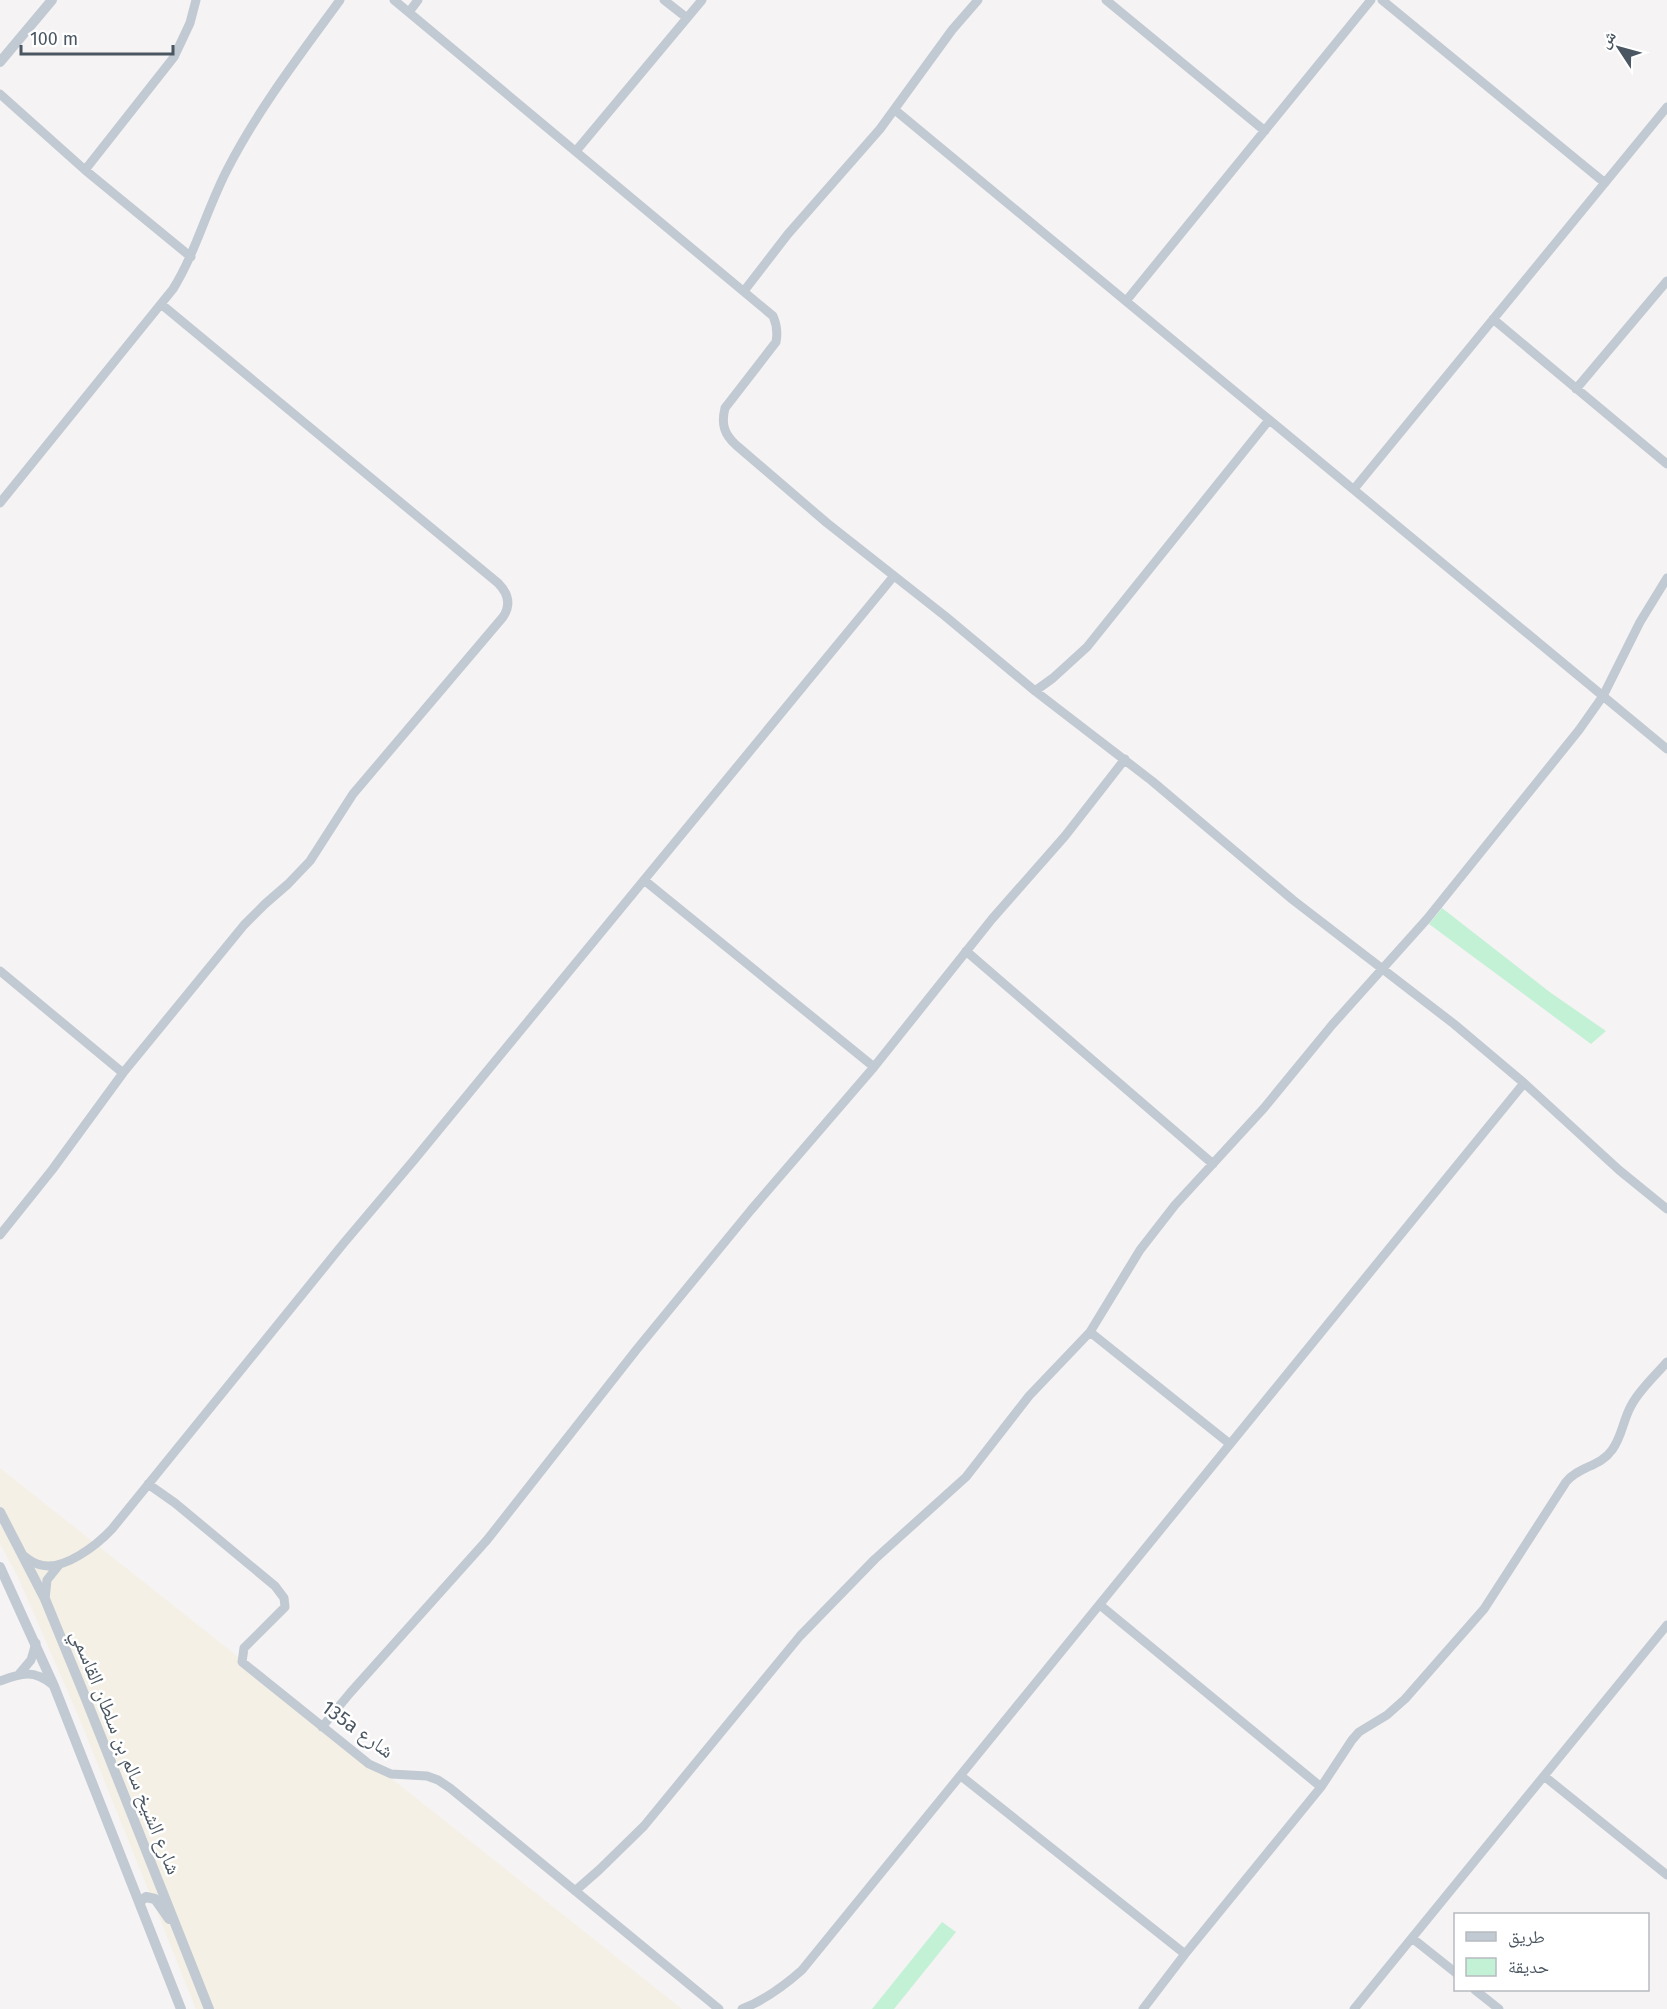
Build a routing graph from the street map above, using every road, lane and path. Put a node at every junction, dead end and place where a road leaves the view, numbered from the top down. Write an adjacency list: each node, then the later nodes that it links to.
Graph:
1 (52, 0): 14 (street)
2 (196, 0): 20 (street)
3 (340, 0): 22 (street)
4 (394, 0): 12 (street)
5 (418, 0): 12 (street)
6 (664, 0): 13 (street)
7 (702, 0): 13 (street)
8 (978, 0): 17 (street)
9 (1106, 0): 18 (street)
10 (1371, 0): 18 (street)
11 (1382, 0): 21 (street)
12 (409, 12): 19 (street)
13 (687, 18): 19 (street)
14 (0, 62)
15 (0, 94): 20 (street)
16 (1667, 107): 21 (street)
17 (896, 110): 24 (street); 25 (street)
18 (1264, 131): 25 (street)
19 (576, 151): 24 (street)
20 (85, 170): 22 (street)
21 (1605, 183): 27 (street)
22 (190, 257): 26 (street)
23 (1667, 281): 28 (street)
24 (744, 291): 33 (street)
25 (1126, 301): 29 (street)
26 (161, 304): 32 (street); 44 (street)
27 (1493, 319): 28 (street); 31 (street)
28 (1576, 389): 30 (street)
29 (1269, 420): 31 (street); 35 (street)
30 (1667, 464)
31 (1354, 489): 36 (street)
32 (0, 503)
33 (893, 577): 35 (street); 39 (street)
34 (1667, 578): 36 (street)
35 (1035, 691): 38 (street)
36 (1603, 696): 37 (street); 41 (street)
37 (1667, 749)
38 (1125, 759): 40 (street); 41 (street)
39 (644, 880): 43 (street); 52 (street)
40 (966, 951): 43 (street); 46 (street)
41 (1382, 970): 45 (street); 46 (street)
42 (0, 971): 44 (street)
43 (874, 1067): 65 (street)
44 (123, 1073): 48 (street)
45 (1524, 1083): 47 (street); 51 (street)
46 (1214, 1164): 49 (street)
47 (1667, 1209)
48 (0, 1235)
49 (1090, 1332): 51 (street); 70 (street)
50 (1667, 1362): 68 (street)
51 (1230, 1444): 59 (street)
52 (148, 1484): 55 (street); 65 (street, 135a شارع)
53 (0, 1512): 54 (street, شارع الشيخ سالم بن سلطان القاسمي)
54 (24, 1556): 55 (street); 58 (street, شارع الشيخ سالم بن سلطان القاسمي)
55 (59, 1565): 58 (street)
56 (0, 1567): 57 (street)
57 (5, 1588): 61 (street)
58 (45, 1599): 72 (street, شارع الشيخ سالم بن سلطان القاسمي)
59 (1100, 1605): 66 (street); 68 (street)
60 (1667, 1625): 67 (street)
61 (36, 1643): 62 (street); 64 (street)
62 (20, 1673): 63 (street); 64 (street)
63 (0, 1681)
64 (54, 1686): 71 (street)
65 (322, 1727): 70 (street, 135a شارع)
66 (961, 1776): 74 (street); 80 (street)
67 (1544, 1776): 69 (street); 73 (street)
68 (1321, 1787): 74 (street)
69 (1667, 1875)
70 (575, 1891): 79 (street, 135a شارع)
71 (139, 1902): 72 (street); 77 (street)
72 (181, 1936): 78 (street, شارع الشيخ سالم بن سلطان القاسمي)
73 (1412, 1938): 75 (street); 82 (street)
74 (1185, 1954): 81 (street)
75 (1454, 1972)
76 (1477, 1991): 83 (street)
77 (181, 2009)
78 (209, 2009)
79 (719, 2009)
80 (742, 2009)
81 (1143, 2009)
82 (1354, 2009)
83 (1499, 2009)

